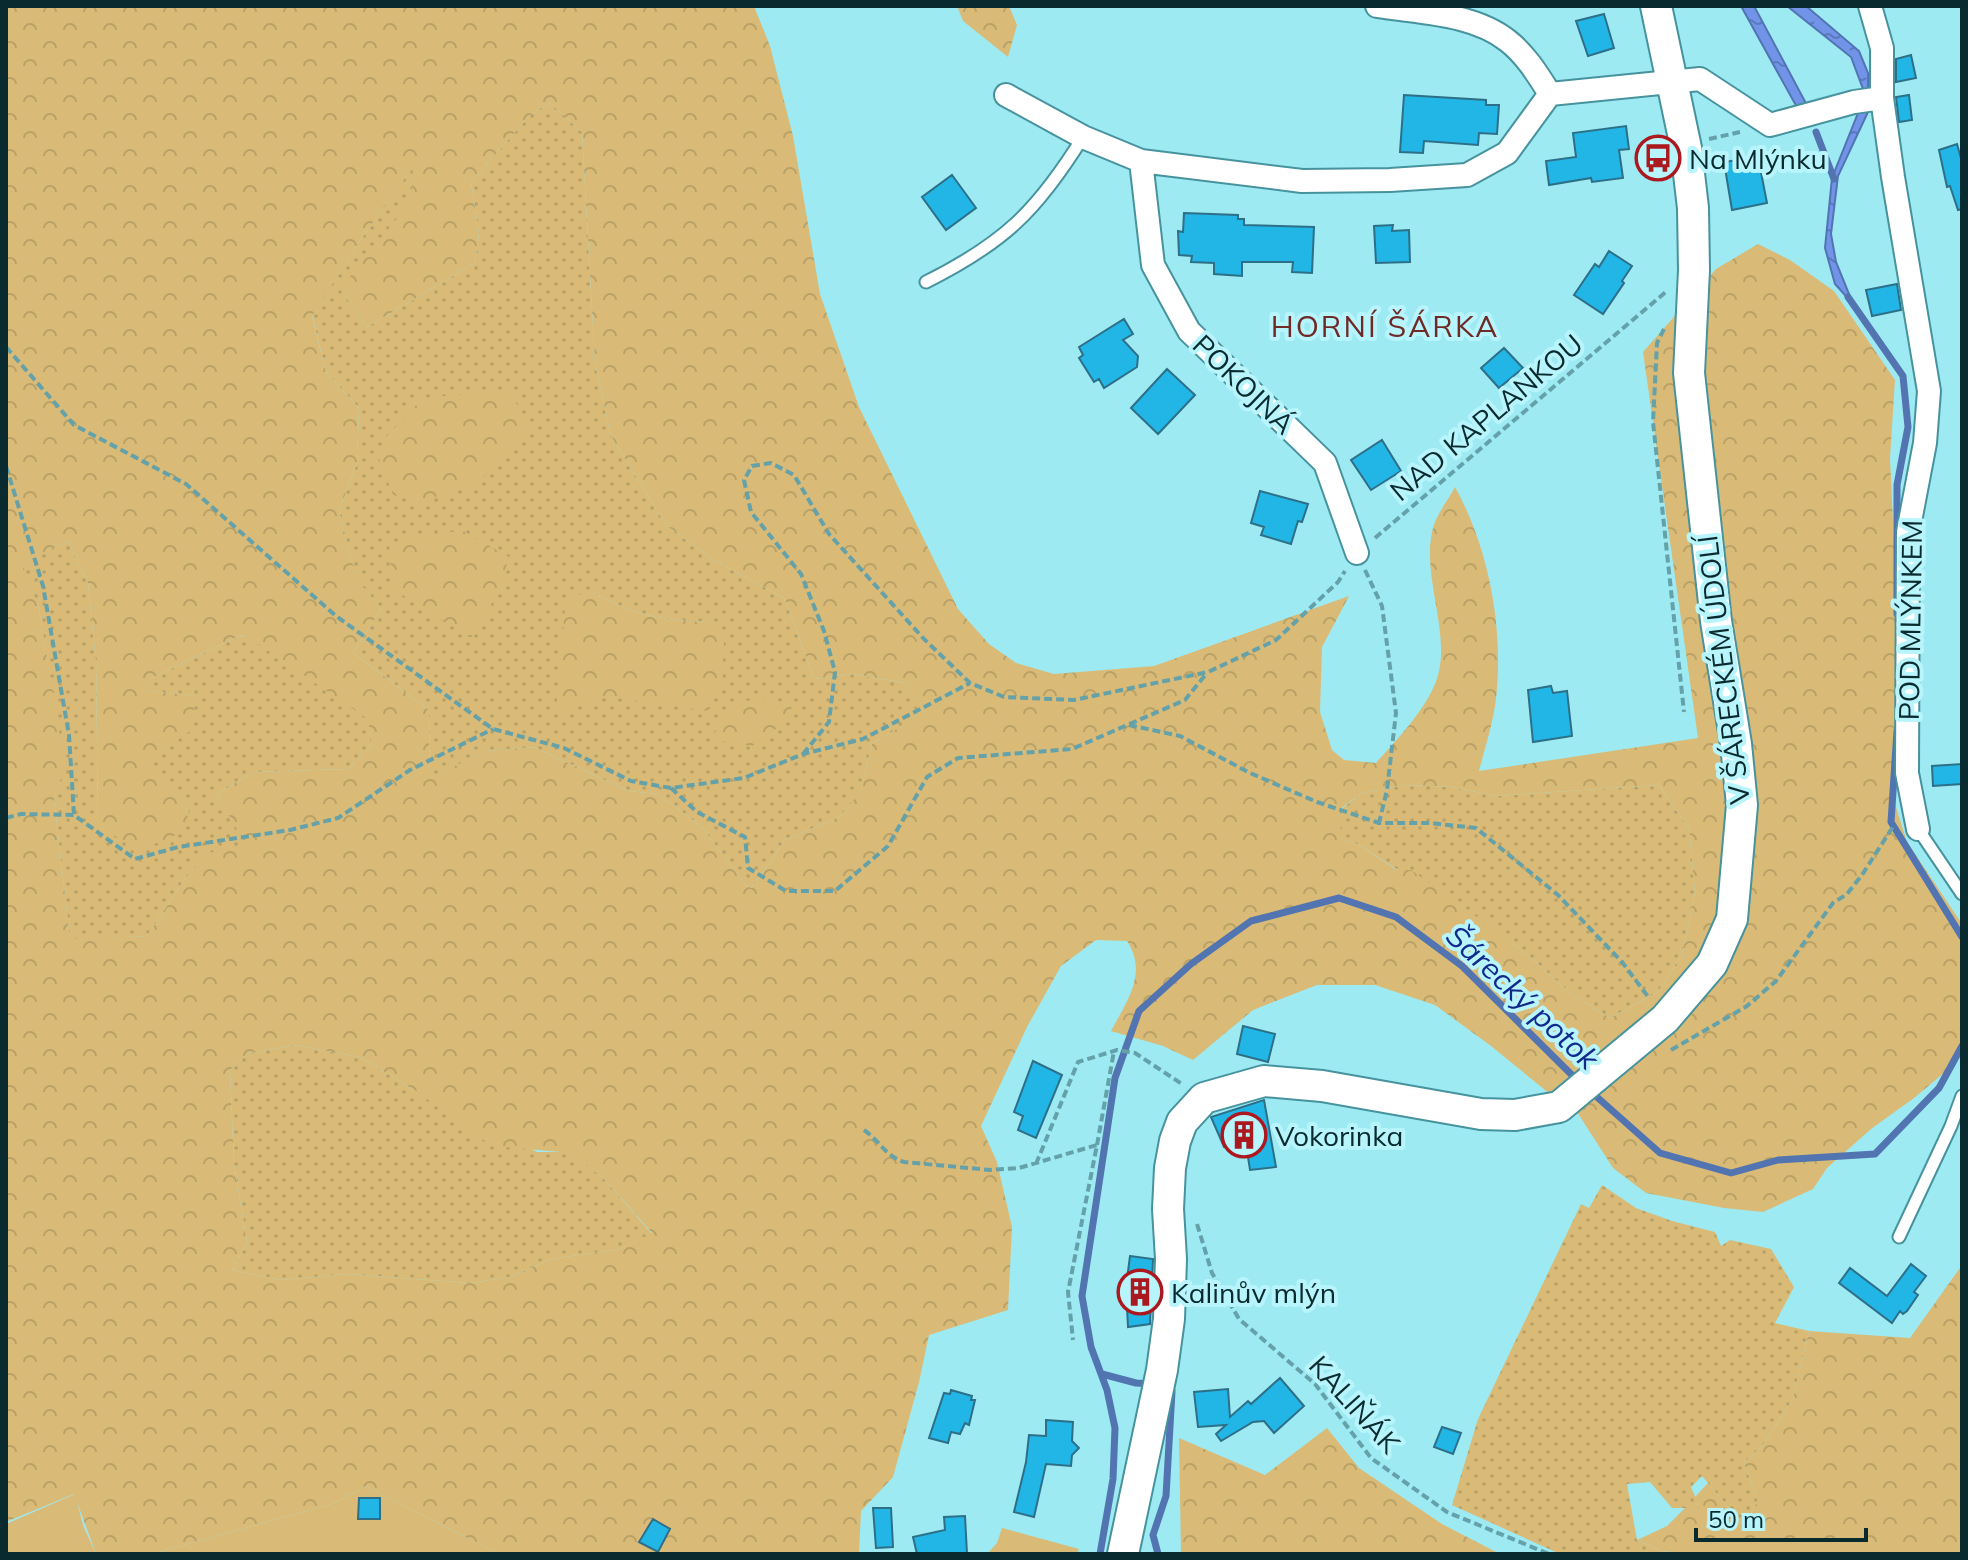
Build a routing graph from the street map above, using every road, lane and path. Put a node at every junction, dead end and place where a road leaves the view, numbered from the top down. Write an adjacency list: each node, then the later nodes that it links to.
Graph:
1 (1377, 6): 5 (street)
2 (1656, 6): 4 (street, V ŠÁRECKÉM ÚDOLÍ)
3 (1870, 6): 7 (street, POD MLÝNKEM)
4 (1670, 81): 5 (street); 8 (street); 10 (street, V ŠÁRECKÉM ÚDOLÍ)
5 (1550, 94): 11 (street)
6 (1006, 95): 9 (street)
7 (1870, 99): 8 (street); 28 (street, POD MLÝNKEM)
8 (1770, 125): 10 (path)
9 (1083, 137): 11 (street); 13 (lane)
10 (1686, 148): 12 (street, V ŠÁRECKÉM ÚDOLÍ)
11 (1141, 161): 17 (street, POKOJNÁ)
12 (1694, 270): 17 (path, NAD KAPLANKOU); 30 (street, V ŠÁRECKÉM ÚDOLÍ)
13 (926, 282)
14 (1669, 318): 20 (path)
15 (6, 347): 22 (path)
16 (6, 466): 25 (path)
17 (1357, 553): 18 (path, NAD KAPLANKOU); 27 (path)
18 (1208, 672): 19 (path); 21 (path)
19 (970, 683): 23 (path); 23 (path)
20 (1684, 712)
21 (1128, 725): 24 (path); 27 (path)
22 (493, 729): 24 (path); 25 (path)
23 (803, 754): 24 (path)
24 (671, 788)
25 (74, 815): 26 (path)
26 (6, 818)
27 (1379, 823): 30 (path)
28 (1908, 825): 29 (lane, POD MLÝNKEM); 32 (path)
29 (1962, 894)
30 (1665, 1019): 34 (street, V ŠÁRECKÉM ÚDOLÍ)
31 (1116, 1050): 34 (path); 36 (path); 37 (path)
32 (1661, 1056)
33 (1962, 1096): 39 (lane)
34 (1204, 1098): 41 (street)
35 (864, 1130): 37 (path)
36 (1097, 1145): 37 (path); 40 (path)
37 (1036, 1164)
38 (1197, 1222): 42 (path, KALIŇÁK)
39 (1899, 1237)
40 (1073, 1340)
41 (1123, 1554)
42 (1549, 1554)

